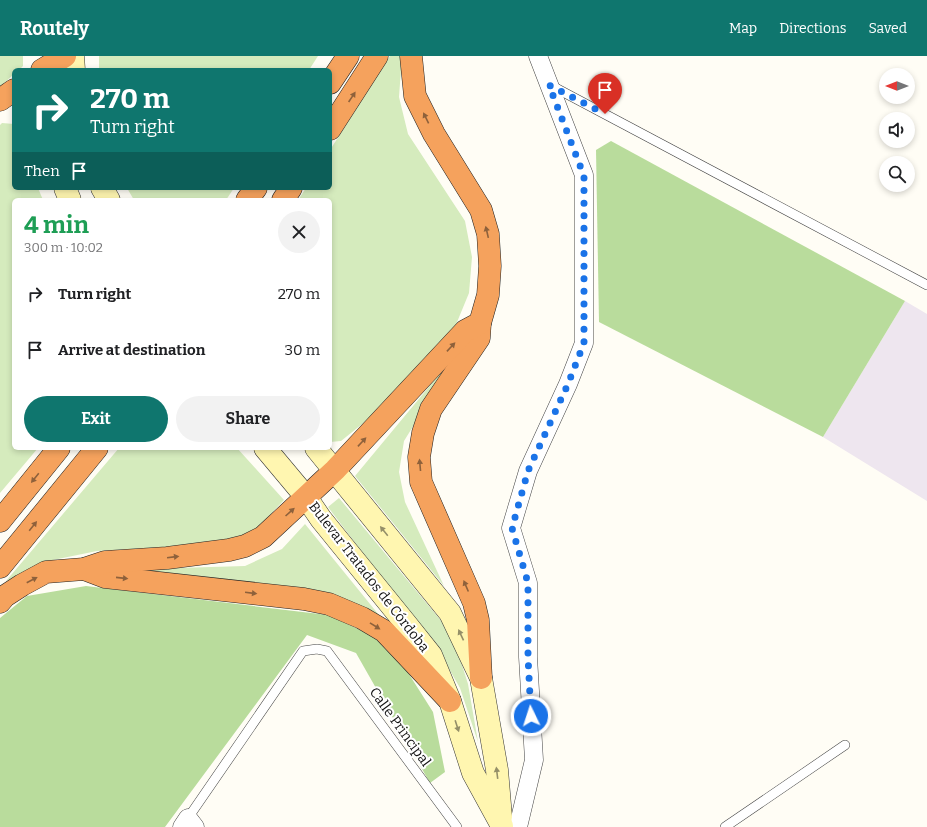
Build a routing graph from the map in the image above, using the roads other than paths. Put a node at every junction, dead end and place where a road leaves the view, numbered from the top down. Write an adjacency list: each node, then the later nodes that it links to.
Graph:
1 (40, 56): 8 (street)
2 (65, 56): 9 (highway)
3 (73, 56): 10 (street)
4 (348, 56): 11 (highway)
5 (378, 56): 15 (highway, one-way to 5)
6 (411, 56): 17 (highway, one-way to 6)
7 (538, 56): 12 (street)
8 (42, 68)
9 (45, 68)
10 (74, 68)
11 (332, 80)
12 (549, 85): 16 (lane); 33 (street)
13 (12, 91): 14 (highway)
14 (0, 100)
15 (332, 126)
16 (927, 285)
17 (480, 323): 22 (highway, one-way to 17); 28 (highway, one-way to 17)
18 (57, 450): 24 (highway, one-way to 24)
19 (95, 450): 25 (highway, one-way to 19)
20 (267, 450): 23 (street, Bulevar Tratados de Córdoba)
21 (318, 450): 22 (street)
22 (335, 470): 23 (highway); 28 (street, one-way to 22)
23 (306, 497): 26 (highway, one-way to 23); 29 (street, Bulevar Tratados de Córdoba)
24 (0, 521)
25 (0, 567)
26 (84, 568): 27 (highway, one-way to 26); 29 (highway, one-way to 29)
27 (0, 602)
28 (481, 678): 33 (street, one-way to 28)
29 (450, 701): 33 (street, Bulevar Tratados de Córdoba, one-way to 33)
30 (845, 745): 34 (lane)
31 (188, 824): 32 (lane, Calle Principal)
32 (457, 827)
33 (507, 827)
34 (726, 827)

